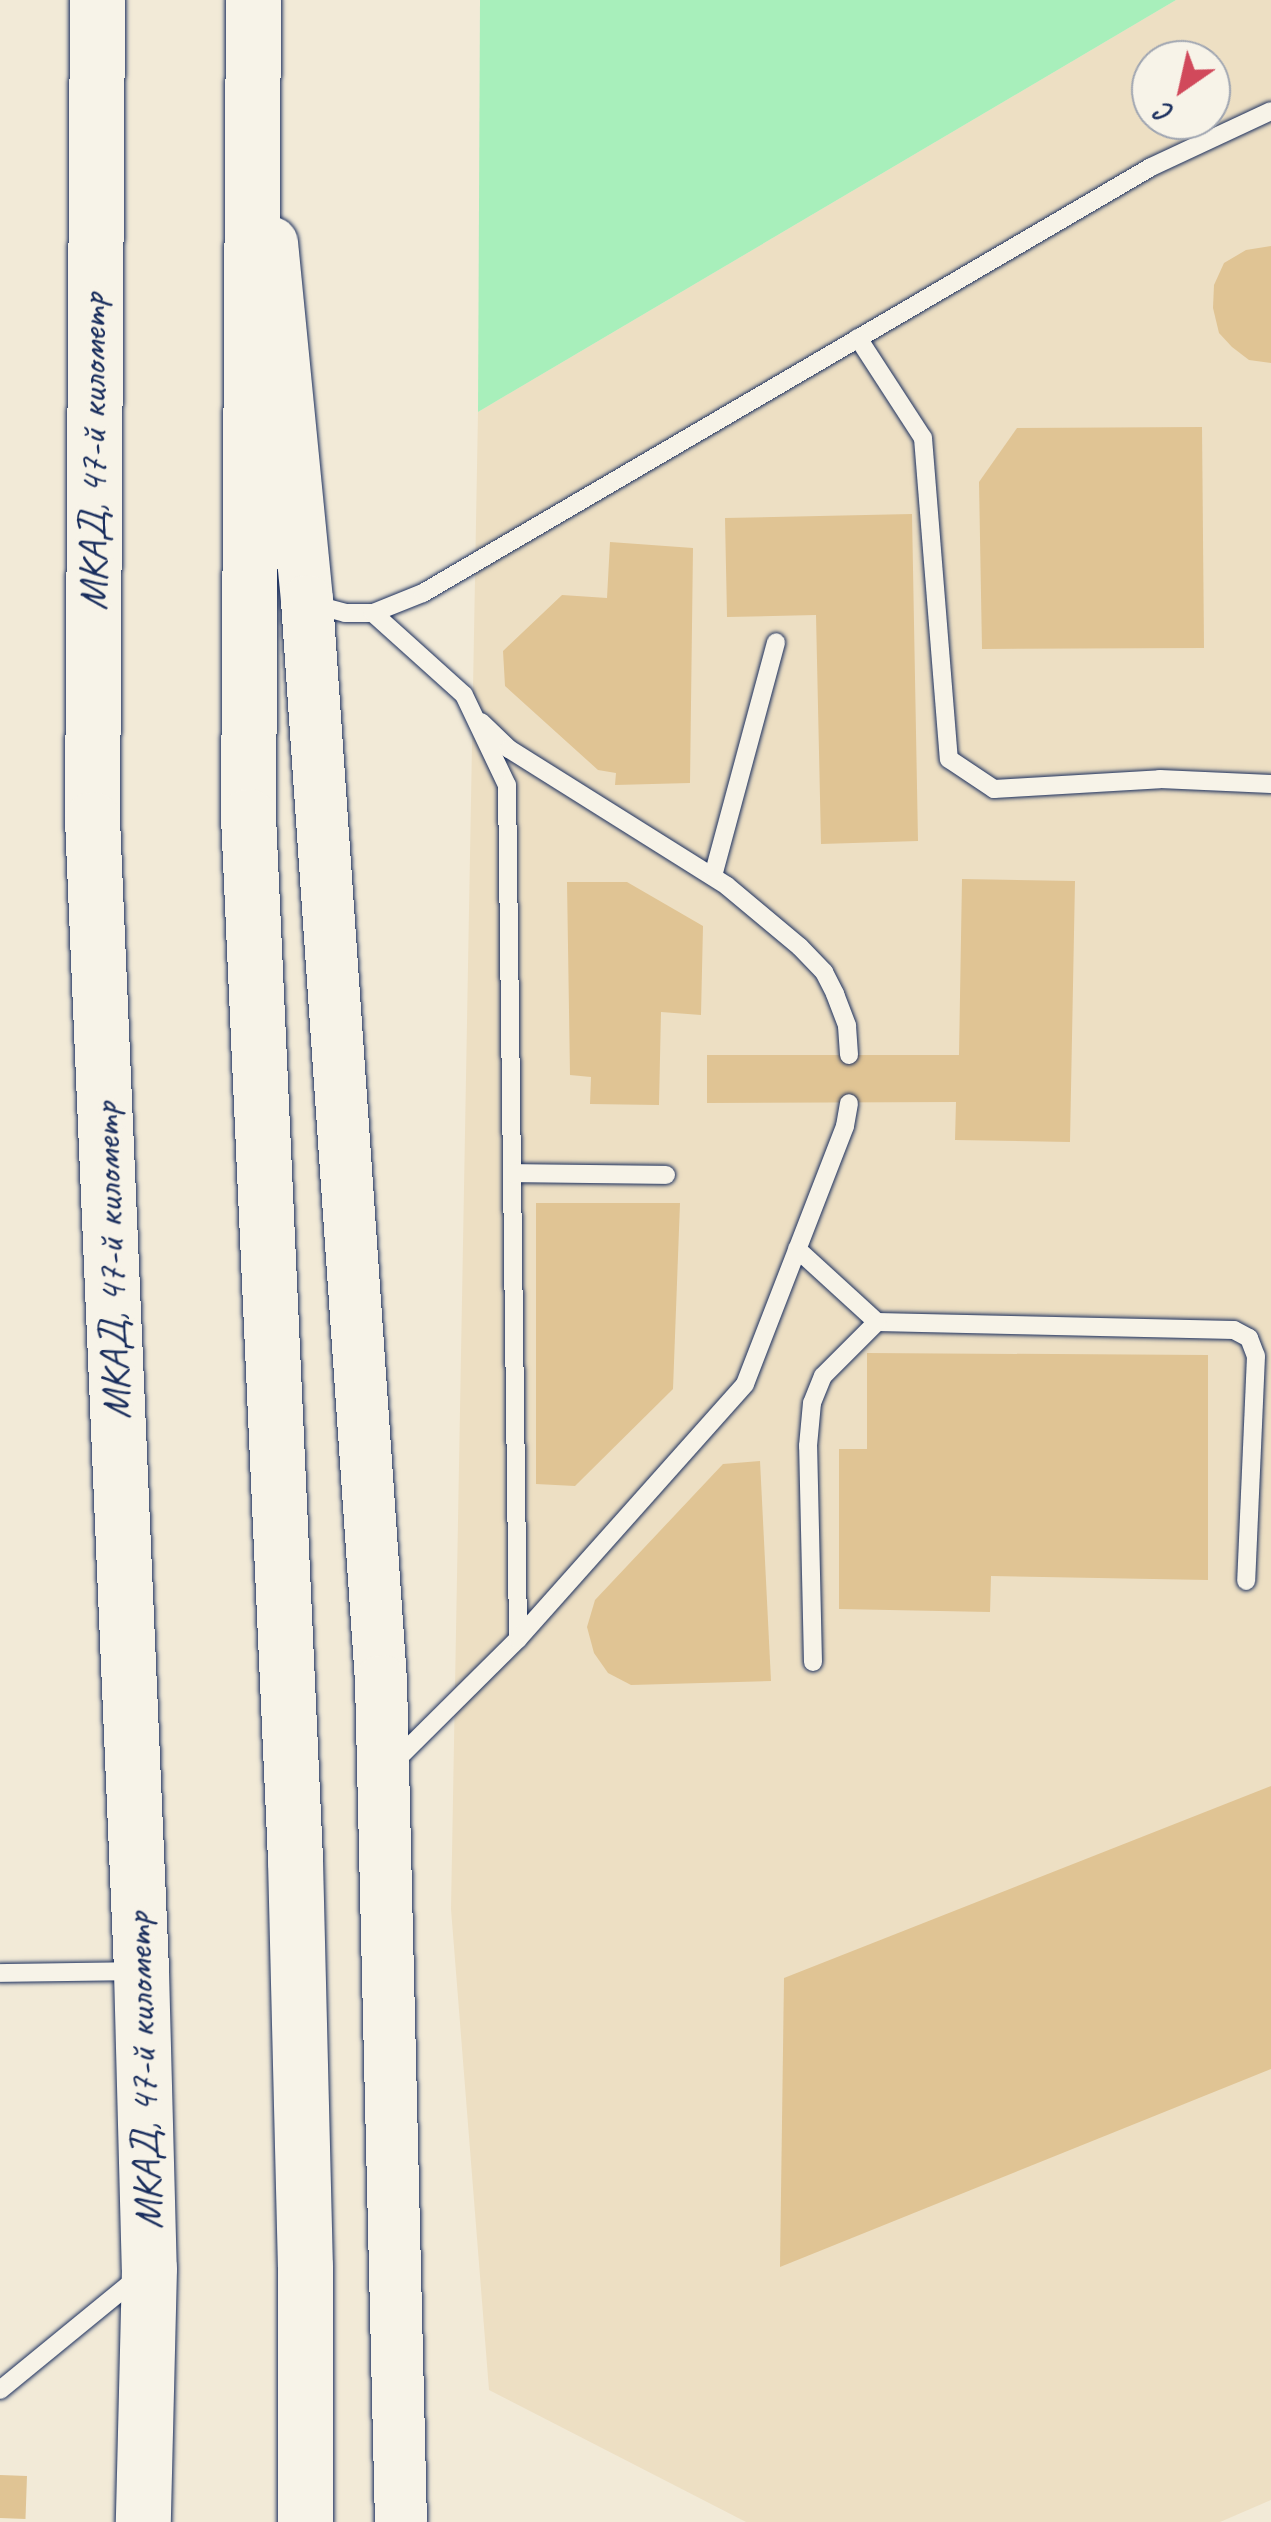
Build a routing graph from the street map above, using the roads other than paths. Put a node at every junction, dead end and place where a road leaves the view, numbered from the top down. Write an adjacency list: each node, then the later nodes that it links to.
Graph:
1 (97, 0): 21 (highway, МКАД, 47-й километр)
2 (252, 21): 5 (main road); 26 (highway)
3 (1271, 111): 4 (lane)
4 (858, 338): 6 (lane); 9 (lane)
5 (306, 602): 6 (lane); 20 (main road)
6 (373, 613): 8 (lane)
7 (776, 642): 10 (lane)
8 (473, 714): 10 (lane); 13 (lane)
9 (1271, 784)
10 (713, 876): 11 (lane)
11 (850, 1055)
12 (849, 1103): 15 (lane)
13 (513, 1174): 14 (lane); 18 (lane)
14 (666, 1176)
15 (797, 1249): 16 (lane); 18 (lane)
16 (877, 1322): 17 (lane); 19 (lane)
17 (1246, 1581)
18 (518, 1639): 20 (lane)
19 (813, 1662)
20 (383, 1773): 27 (main road)
21 (141, 1971): 22 (lane); 23 (highway, МКАД, 47-й километр)
22 (0, 1973)
23 (149, 2268): 24 (lane); 25 (highway, МКАД, 47-й километр)
24 (0, 2390)
25 (143, 2522)
26 (305, 2522)
27 (401, 2522)

